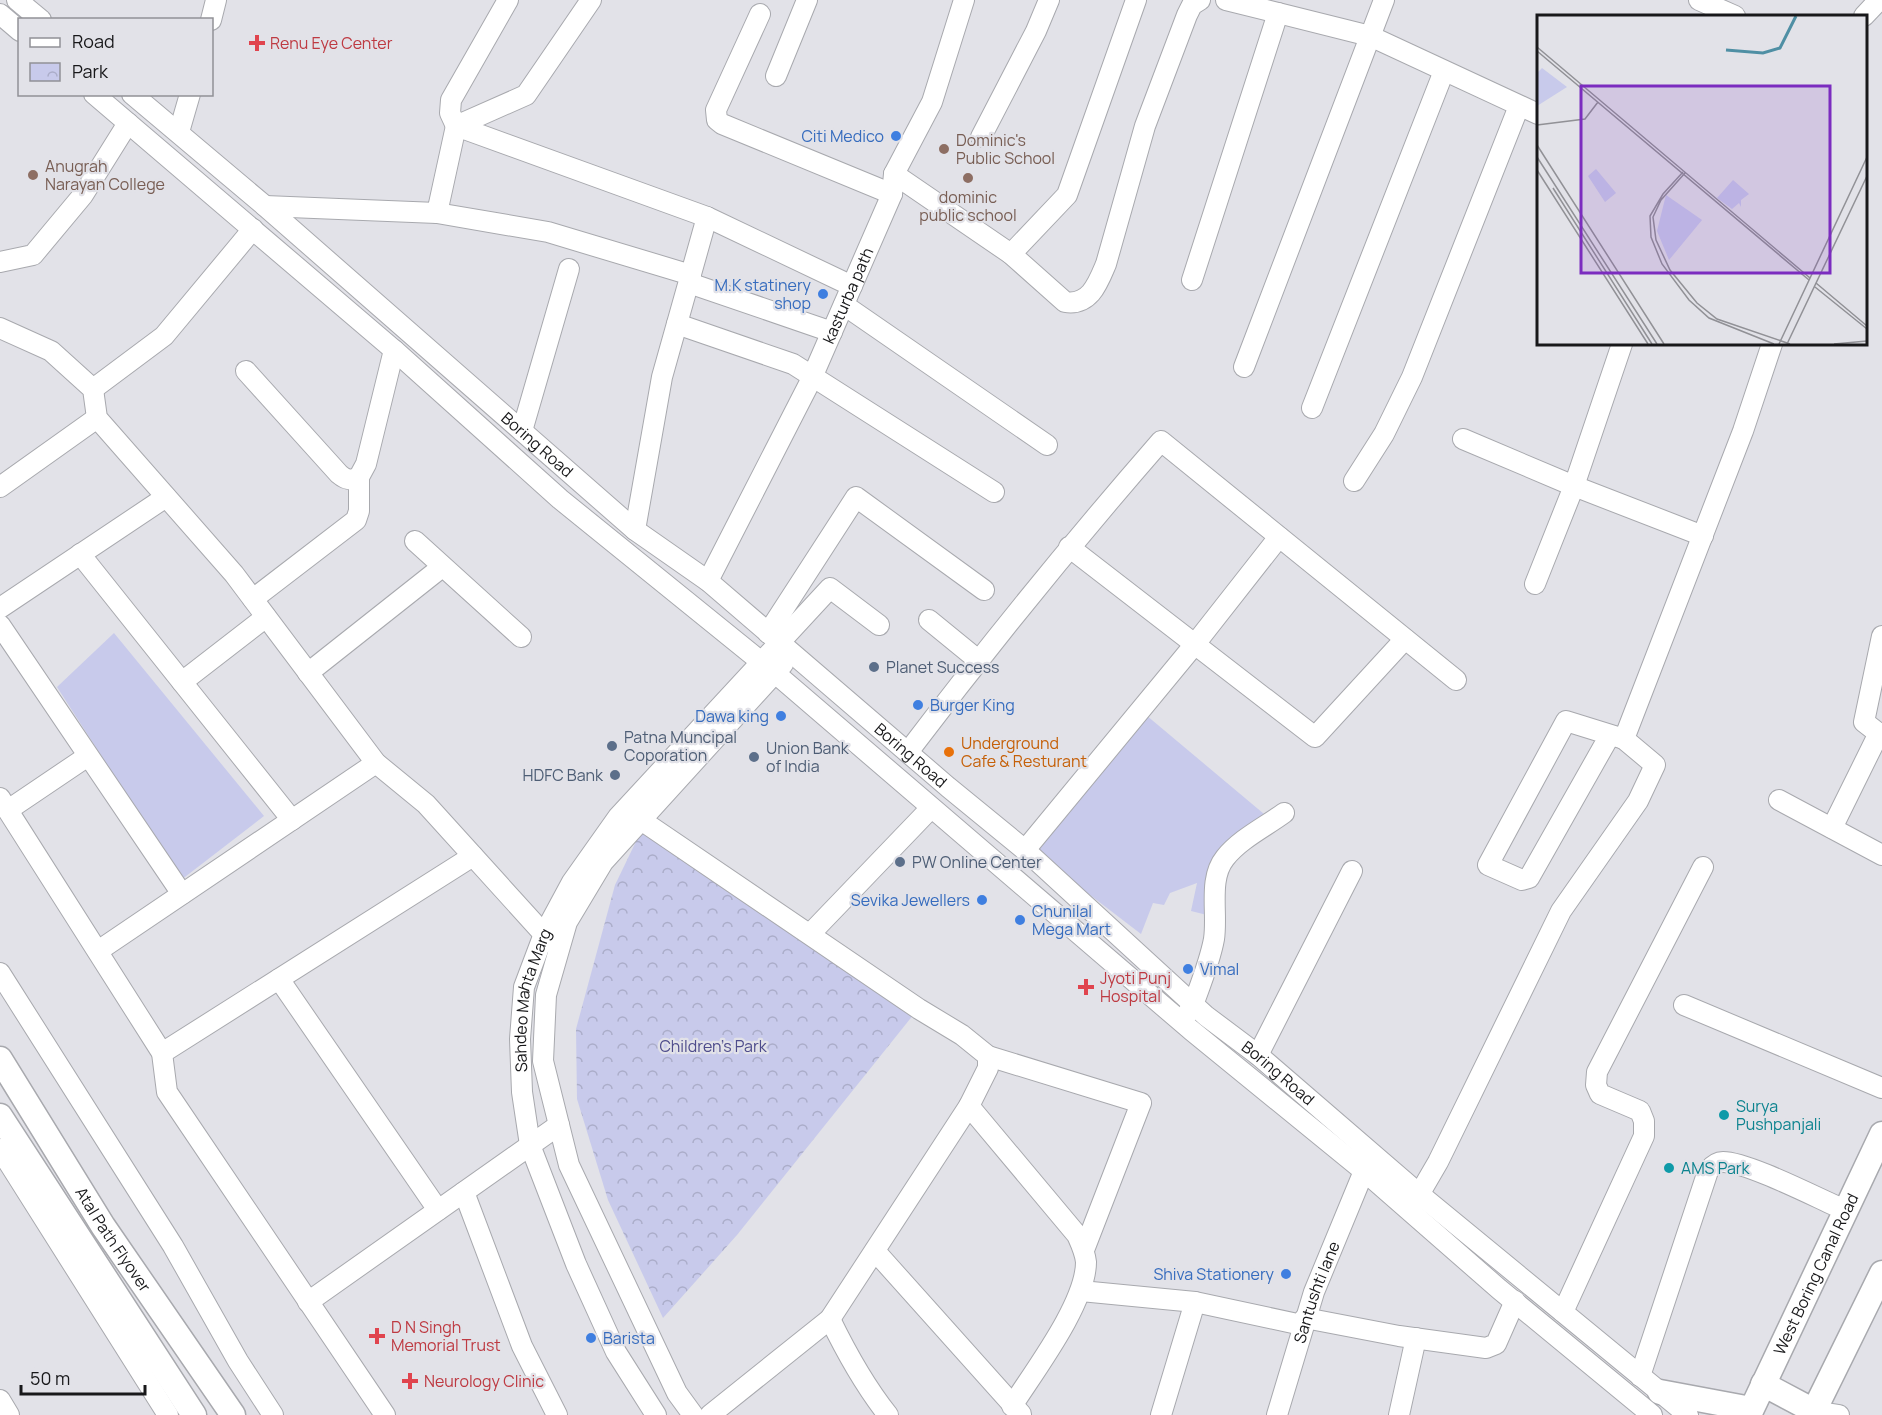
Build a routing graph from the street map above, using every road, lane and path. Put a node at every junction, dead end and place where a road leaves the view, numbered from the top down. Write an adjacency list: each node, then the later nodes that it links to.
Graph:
1 (17, 0): 17 (street)
2 (216, 0): 18 (street)
3 (508, 0): 29 (street)
4 (591, 0): 29 (street)
5 (807, 0): 22 (street)
6 (964, 0): 32 (street, kasturba path)
7 (1049, 0): 31 (street)
8 (1136, 0): 37 (street)
9 (1200, 0): 37 (street)
10 (1226, 0): 13 (street)
11 (1384, 0): 20 (street)
12 (1699, 0): 16 (street)
13 (1267, 7): 20 (street); 41 (street)
14 (760, 14): 32 (street)
15 (0, 15): 19 (street)
16 (1733, 15)
17 (39, 18)
18 (212, 18)
19 (18, 29)
20 (1370, 36): 21 (street); 50 (street)
21 (1444, 71): 26 (street); 54 (street)
22 (776, 76)
23 (96, 96): 28 (street)
24 (134, 96): 30 (street, Boring Road)
25 (189, 96): 30 (street)
26 (1519, 106): 27 (street); 60 (street)
27 (1537, 113)
28 (128, 123): 36 (street); 38 (street)
29 (456, 126): 34 (street); 35 (street)
30 (179, 132): 33 (street, Boring Road)
31 (981, 137)
32 (893, 184): 37 (street); 42 (street, kasturba path)
33 (265, 206): 34 (street); 56 (street, Boring Road)
34 (438, 213): 40 (street)
35 (707, 217): 40 (street); 42 (street)
36 (253, 230): 49 (street); 53 (street)
37 (1011, 254)
38 (0, 262)
39 (569, 269): 56 (street)
40 (690, 279): 44 (street); 46 (street)
41 (1192, 280)
42 (852, 286): 43 (street, kasturba path)
43 (844, 305): 46 (street, kasturba path); 58 (street)
44 (677, 324): 52 (street); 65 (street)
45 (0, 328): 53 (street)
46 (832, 332): 52 (street, kasturba path)
47 (1622, 345): 61 (street)
48 (1772, 345): 66 (street)
49 (394, 350): 59 (street); 87 (street)
50 (1244, 367)
51 (246, 371): 59 (street)
52 (813, 376): 63 (street); 72 (street, kasturba path)
53 (93, 389): 55 (street)
54 (1312, 408)
55 (97, 418): 62 (street); 64 (street)
56 (522, 431): 65 (street, Boring Road)
57 (1463, 440): 61 (street)
58 (1047, 445)
59 (359, 477): 75 (street)
60 (1354, 481)
61 (1574, 486): 66 (street); 73 (street)
62 (0, 487)
63 (994, 492)
64 (166, 497): 70 (street); 75 (street)
65 (635, 530): 72 (street, Boring Road)
66 (1703, 536): 92 (street)
67 (1279, 537): 69 (street); 83 (street); 85 (street)
68 (415, 541): 71 (street)
69 (1069, 547): 85 (street); 86 (street)
70 (80, 554): 76 (street); 90 (street)
71 (442, 567): 82 (street); 88 (street)
72 (708, 581): 84 (street, Boring Road)
73 (1535, 584)
74 (984, 590): 84 (street)
75 (253, 599): 77 (street)
76 (0, 608)
77 (266, 617): 88 (street); 90 (street)
78 (928, 620): 86 (street)
79 (0, 625): 94 (street)
80 (879, 625): 84 (street)
81 (1882, 636): 91 (street)
82 (521, 637)
83 (1405, 639): 85 (street); 89 (street)
84 (780, 642): 87 (street, Sahdeo Mahta Marg); 93 (street, Boring Road)
85 (1195, 644): 103 (street)
86 (978, 660): 93 (street)
87 (767, 668): 98 (street); 101 (street, Sahdeo Mahta Marg); 109 (street, Sahdeo Mahta Marg)
88 (308, 673): 95 (street)
89 (1456, 680)
90 (182, 682): 100 (street)
91 (1880, 734): 102 (street)
92 (1617, 737): 92 (street); 131 (street)
93 (908, 752): 103 (street, Boring Road)
94 (88, 756): 97 (street); 108 (street)
95 (376, 763): 100 (street); 105 (street)
96 (1779, 800): 102 (street)
97 (4, 804): 112 (street)
98 (931, 808): 110 (street); 117 (street)
99 (1284, 813): 115 (street)
100 (292, 820): 108 (street)
101 (641, 820): 110 (street); 111 (street, Sahdeo Mahta Marg)
102 (1833, 828): 104 (street)
103 (1025, 850): 115 (street, Boring Road)
104 (1882, 855)
105 (473, 856): 109 (street); 114 (street)
106 (1703, 867): 142 (street)
107 (1352, 871): 119 (street)
108 (182, 894): 112 (street)
109 (544, 934): 111 (street); 127 (street, Sahdeo Mahta Marg)
110 (810, 934): 120 (street)
111 (559, 950): 125 (street, Sahdeo Mahta Marg)
112 (98, 951): 118 (street)
113 (0, 973): 157 (street)
114 (279, 979): 118 (street); 132 (street)
115 (1193, 1005): 117 (street); 119 (street, Boring Road)
116 (1684, 1005): 122 (street)
117 (1181, 1021): 129 (street)
118 (162, 1053): 140 (street)
119 (1258, 1055): 131 (street, Boring Road)
120 (988, 1056): 123 (street); 136 (street)
121 (0, 1059): 156 (main road, Atal Path Flyover)
122 (1882, 1088)
123 (969, 1106): 135 (street); 136 (street)
124 (0, 1116): 155 (main road, Atal Path Flyover)
125 (559, 1125): 127 (street); 161 (street, Sahdeo Mahta Marg)
126 (1882, 1134): 133 (main road, West Boring Canal Road)
127 (530, 1145): 130 (street); 160 (street, Sahdeo Mahta Marg)
128 (0, 1149): 154 (street)
129 (1364, 1172): 134 (street); 144 (street, Santushti lane)
130 (464, 1192): 132 (street); 159 (street)
131 (1418, 1193): 134 (street); 142 (street, Boring Road)
132 (438, 1210): 140 (street)
133 (1845, 1210): 146 (street); 147 (main road, West Boring Canal Road)
134 (1409, 1212): 139 (street)
135 (875, 1251): 143 (street); 150 (street)
136 (1084, 1251): 138 (street)
137 (1882, 1273): 152 (main road)
138 (1081, 1291): 141 (street); 150 (street)
139 (1515, 1301): 145 (street); 167 (street)
140 (308, 1302): 158 (street)
141 (1195, 1302): 144 (street); 164 (street)
142 (1563, 1312): 146 (street, Boring Road)
143 (830, 1319): 162 (street); 163 (street)
144 (1304, 1322): 145 (street); 165 (street, Santushti lane)
145 (1416, 1338): 166 (street)
146 (1640, 1376): 148 (street, Boring Road)
147 (1763, 1384): 151 (main road, West Boring Canal Road); 152 (main road)
148 (1660, 1392): 151 (main road); 168 (street, Boring Road)
149 (0, 1400): 153 (street)
150 (1017, 1411)
151 (1750, 1412)
152 (1813, 1413): 169 (street)
153 (9, 1415)
154 (168, 1415)
155 (194, 1415)
156 (233, 1415)
157 (273, 1415)
158 (385, 1415)
159 (557, 1415)
160 (656, 1415)
161 (693, 1415)
162 (710, 1415)
163 (888, 1415)
164 (1161, 1415)
165 (1277, 1415)
166 (1399, 1415)
167 (1652, 1415)
168 (1688, 1415)
169 (1839, 1415)

